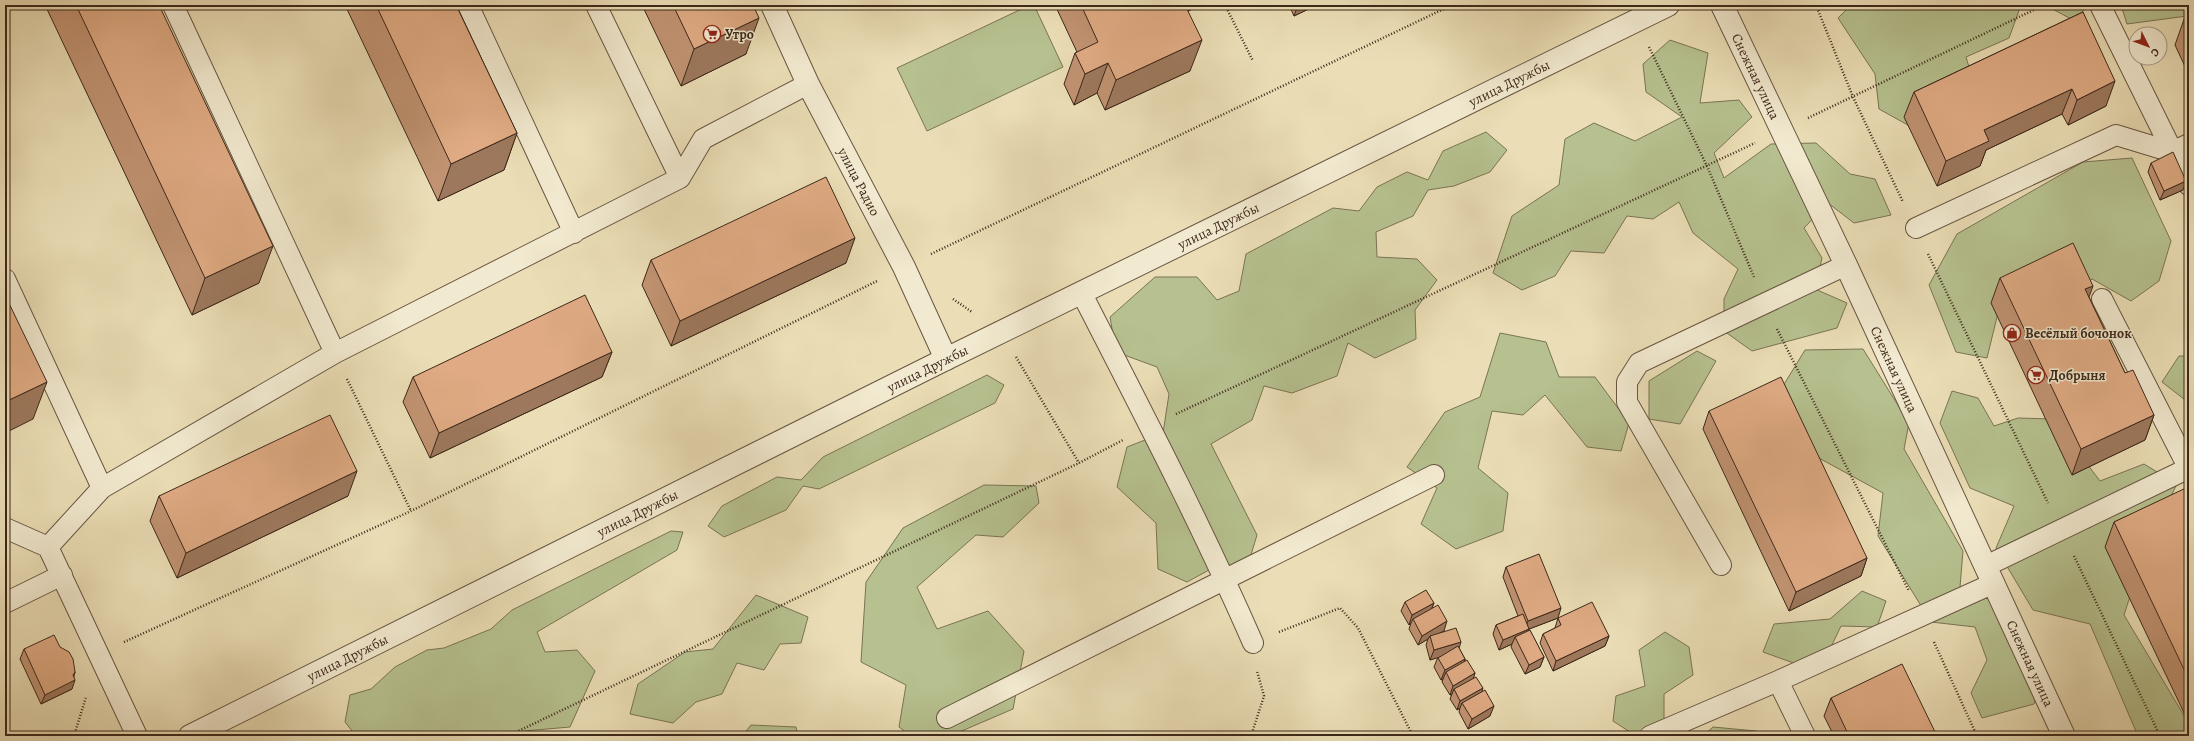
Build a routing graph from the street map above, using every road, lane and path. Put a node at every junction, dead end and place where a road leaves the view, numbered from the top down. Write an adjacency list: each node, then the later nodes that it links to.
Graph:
1 (173, 5): 28 (lane)
2 (468, 5): 21 (lane)
3 (596, 5): 18 (lane)
4 (772, 5): 14 (street, улица Радио)
5 (1225, 5): 13 (path)
6 (1452, 5): 23 (path)
7 (1668, 5): 25 (street, улица Дружбы)
8 (1722, 5): 22 (street, Снежная улица)
9 (1816, 5): 15 (path)
10 (2044, 5): 15 (path)
11 (2100, 5): 17 (lane)
12 (1647, 43): 27 (path)
13 (1253, 61)
14 (808, 84): 18 (lane); 23 (street, улица Радио)
15 (1853, 97): 16 (path); 20 (path)
16 (1806, 119)
17 (2181, 148): 19 (lane); 20 (lane)
18 (680, 178): 21 (lane)
19 (2189, 185)
20 (1916, 228): 35 (path)
21 (574, 233): 28 (lane)
22 (1846, 265): 27 (lane); 38 (street, Снежная улица)
23 (904, 267): 29 (street, улица Радио); 33 (path)
24 (5, 279): 32 (lane)
25 (1082, 294): 29 (street, улица Дружбы); 40 (lane)
26 (2102, 299): 30 (lane)
27 (1765, 304): 37 (lane); 42 (path)
28 (335, 353): 32 (lane); 33 (path)
29 (946, 359): 48 (street, улица Дружбы)
30 (2189, 469): 35 (lane)
31 (1434, 475): 40 (lane)
32 (102, 488): 36 (lane)
33 (411, 511): 44 (path)
34 (5, 528): 36 (lane)
35 (2061, 530): 38 (lane); 55 (path)
36 (48, 547): 39 (lane)
37 (1721, 565)
38 (1990, 574): 42 (lane); 54 (street, Снежная улица)
39 (62, 576): 41 (lane); 44 (lane)
40 (1225, 579): 43 (lane); 46 (lane)
41 (5, 603)
42 (1922, 616): 45 (lane); 53 (path)
43 (1253, 643): 49 (path); 50 (path)
44 (99, 653): 47 (lane)
45 (1778, 681): 51 (lane); 52 (lane)
46 (947, 718)
47 (137, 736)
48 (190, 736)
49 (1251, 736)
50 (1412, 736)
51 (1650, 736)
52 (1805, 736)
53 (1977, 736)
54 (2064, 736)
55 (2160, 736)

